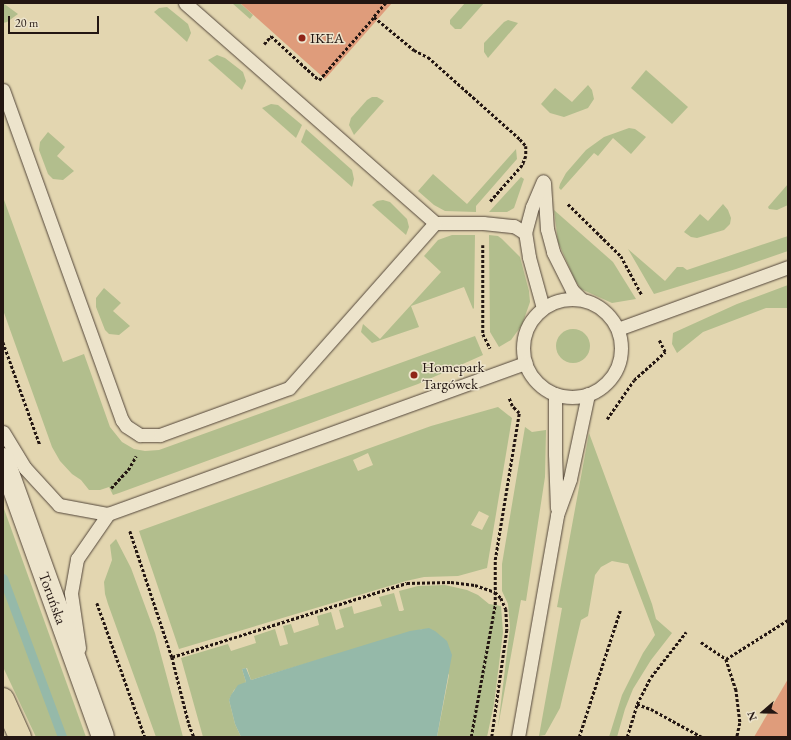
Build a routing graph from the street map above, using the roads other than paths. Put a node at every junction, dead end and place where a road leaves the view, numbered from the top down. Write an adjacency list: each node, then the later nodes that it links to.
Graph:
1 (185, 3): 3 (lane)
2 (3, 90): 3 (lane)
3 (435, 223): 4 (lane)
4 (525, 233): 6 (lane); 7 (lane)
5 (788, 267): 8 (lane)
6 (581, 299): 7 (lane); 8 (lane)
7 (543, 308): 9 (lane)
8 (618, 329): 11 (lane)
9 (526, 363): 10 (lane); 14 (lane)
10 (555, 394): 11 (lane); 15 (lane)
11 (588, 394): 15 (lane)
12 (3, 432): 14 (lane)
13 (3, 459): 16 (main road, Toruńska)
14 (108, 514): 16 (lane)
15 (557, 515): 20 (lane)
16 (84, 686): 19 (main road, Toruńska)
17 (3, 700): 18 (highway)
18 (20, 737)
19 (103, 737)
20 (518, 737)

